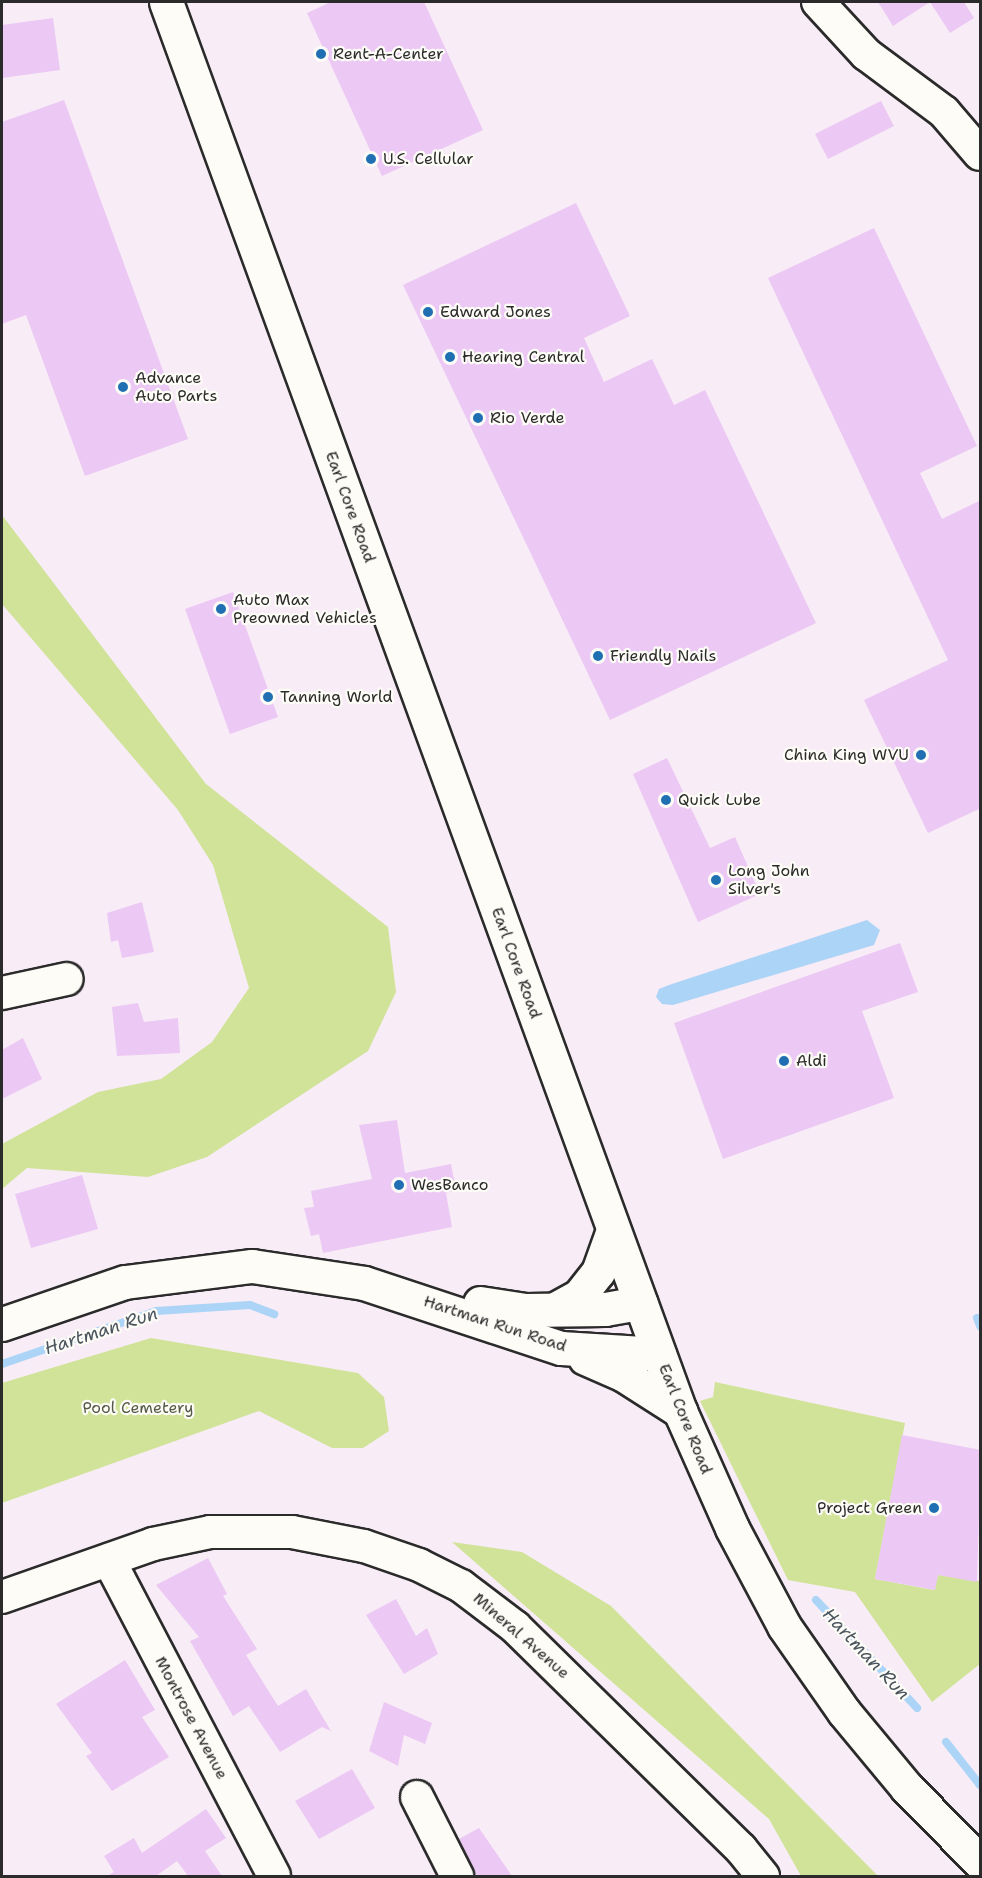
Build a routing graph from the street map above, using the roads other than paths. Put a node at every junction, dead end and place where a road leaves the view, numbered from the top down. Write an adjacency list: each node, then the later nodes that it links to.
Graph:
1 (166, 2): 6 (main road, Earl Core Road)
2 (818, 2): 3 (street)
3 (981, 154)
4 (67, 979): 5 (street)
5 (2, 993)
6 (613, 1230): 8 (main road, Earl Core Road); 9 (main road)
7 (404, 1295): 9 (main road, Hartman Run Road); 10 (main road, Hartman Run Road); 11 (main road, Hartman Run Road)
8 (640, 1303): 9 (main road, Hartman Run Road); 12 (main road, Earl Core Road)
9 (557, 1308)
10 (2, 1324)
11 (561, 1348): 12 (main road, Hartman Run Road); 13 (main road)
12 (659, 1354): 13 (main road, Earl Core Road)
13 (680, 1411): 17 (main road, Earl Core Road)
14 (109, 1560): 15 (street, Mineral Avenue); 18 (street, Montrose Avenue); 20 (street, Mineral Avenue)
15 (2, 1597)
16 (417, 1797): 19 (street)
17 (981, 1862)
18 (274, 1876)
19 (457, 1876)
20 (763, 1876)

